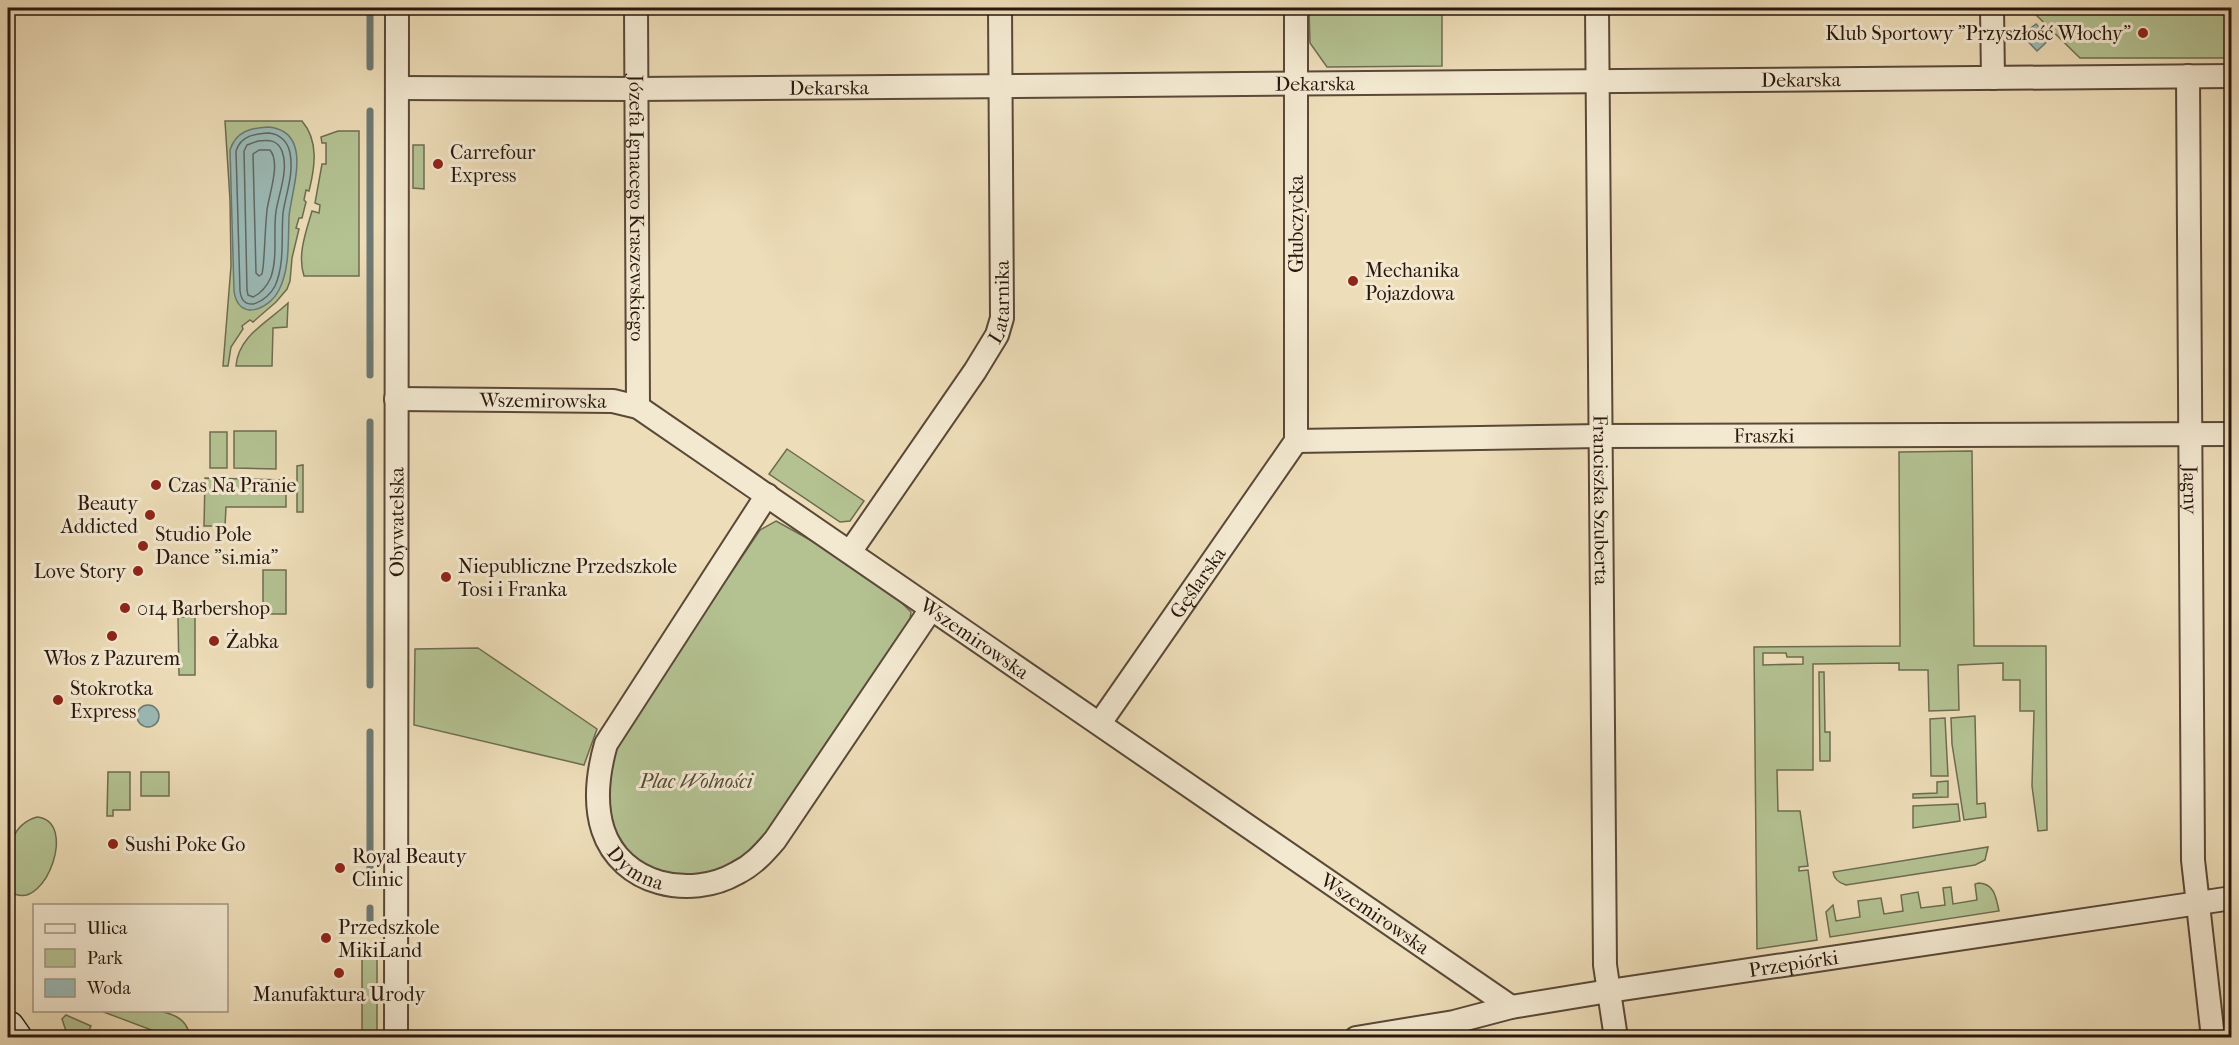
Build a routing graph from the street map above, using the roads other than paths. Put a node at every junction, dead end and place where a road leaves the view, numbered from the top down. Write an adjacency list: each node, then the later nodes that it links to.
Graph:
1 (397, 8): 13 (street, Obywatelska)
2 (636, 8): 14 (street, Józefa Ignacego Kraszewskiego)
3 (1000, 8): 12 (street, Latarnika)
4 (1296, 8): 11 (street, Głubczycka)
5 (1596, 8): 10 (street, Franciszka Szuberta)
6 (1992, 8): 9 (street)
7 (2188, 76): 8 (street, Dekarska); 9 (street, Dekarska); 17 (street, Jagny)
8 (2232, 76)
9 (1993, 78): 10 (street, Dekarska)
10 (1597, 81): 11 (street, Dekarska); 19 (street, Franciszka Szuberta)
11 (1296, 83): 12 (street, Dekarska); 20 (street, Głubczycka)
12 (1000, 86): 14 (street, Dekarska); 22 (street, Latarnika)
13 (397, 88): 14 (street, Dekarska); 15 (street, Obywatelska)
14 (636, 88): 16 (street, Józefa Ignacego Kraszewskiego)
15 (396, 399): 16 (street, Wszemirowska); 31 (street, Obywatelska)
16 (638, 407): 21 (street, Wszemirowska)
17 (2191, 434): 18 (street, Fraszki); 19 (street, Fraszki); 26 (street, Jagny)
18 (2232, 434)
19 (1600, 436): 20 (street, Fraszki); 27 (street, Franciszka Szuberta)
20 (1296, 441): 24 (street, Gęślarska)
21 (767, 495): 22 (street, Wszemirowska); 23 (street, Dymna)
22 (850, 552): 23 (street, Wszemirowska)
23 (931, 609): 24 (street, Wszemirowska)
24 (1100, 723): 28 (street, Wszemirowska)
25 (2232, 898): 26 (street, Przepiórki)
26 (2197, 903): 27 (street, Przepiórki); 34 (street, Jagny)
27 (1609, 991): 28 (street, Przepiórki); 33 (street, Franciszka Szuberta)
28 (1511, 1007): 32 (street, Przepiórki)
29 (8, 1028): 30 (main road)
30 (15, 1038)
31 (396, 1038)
32 (1356, 1038)
33 (1616, 1038)
34 (2213, 1038)

